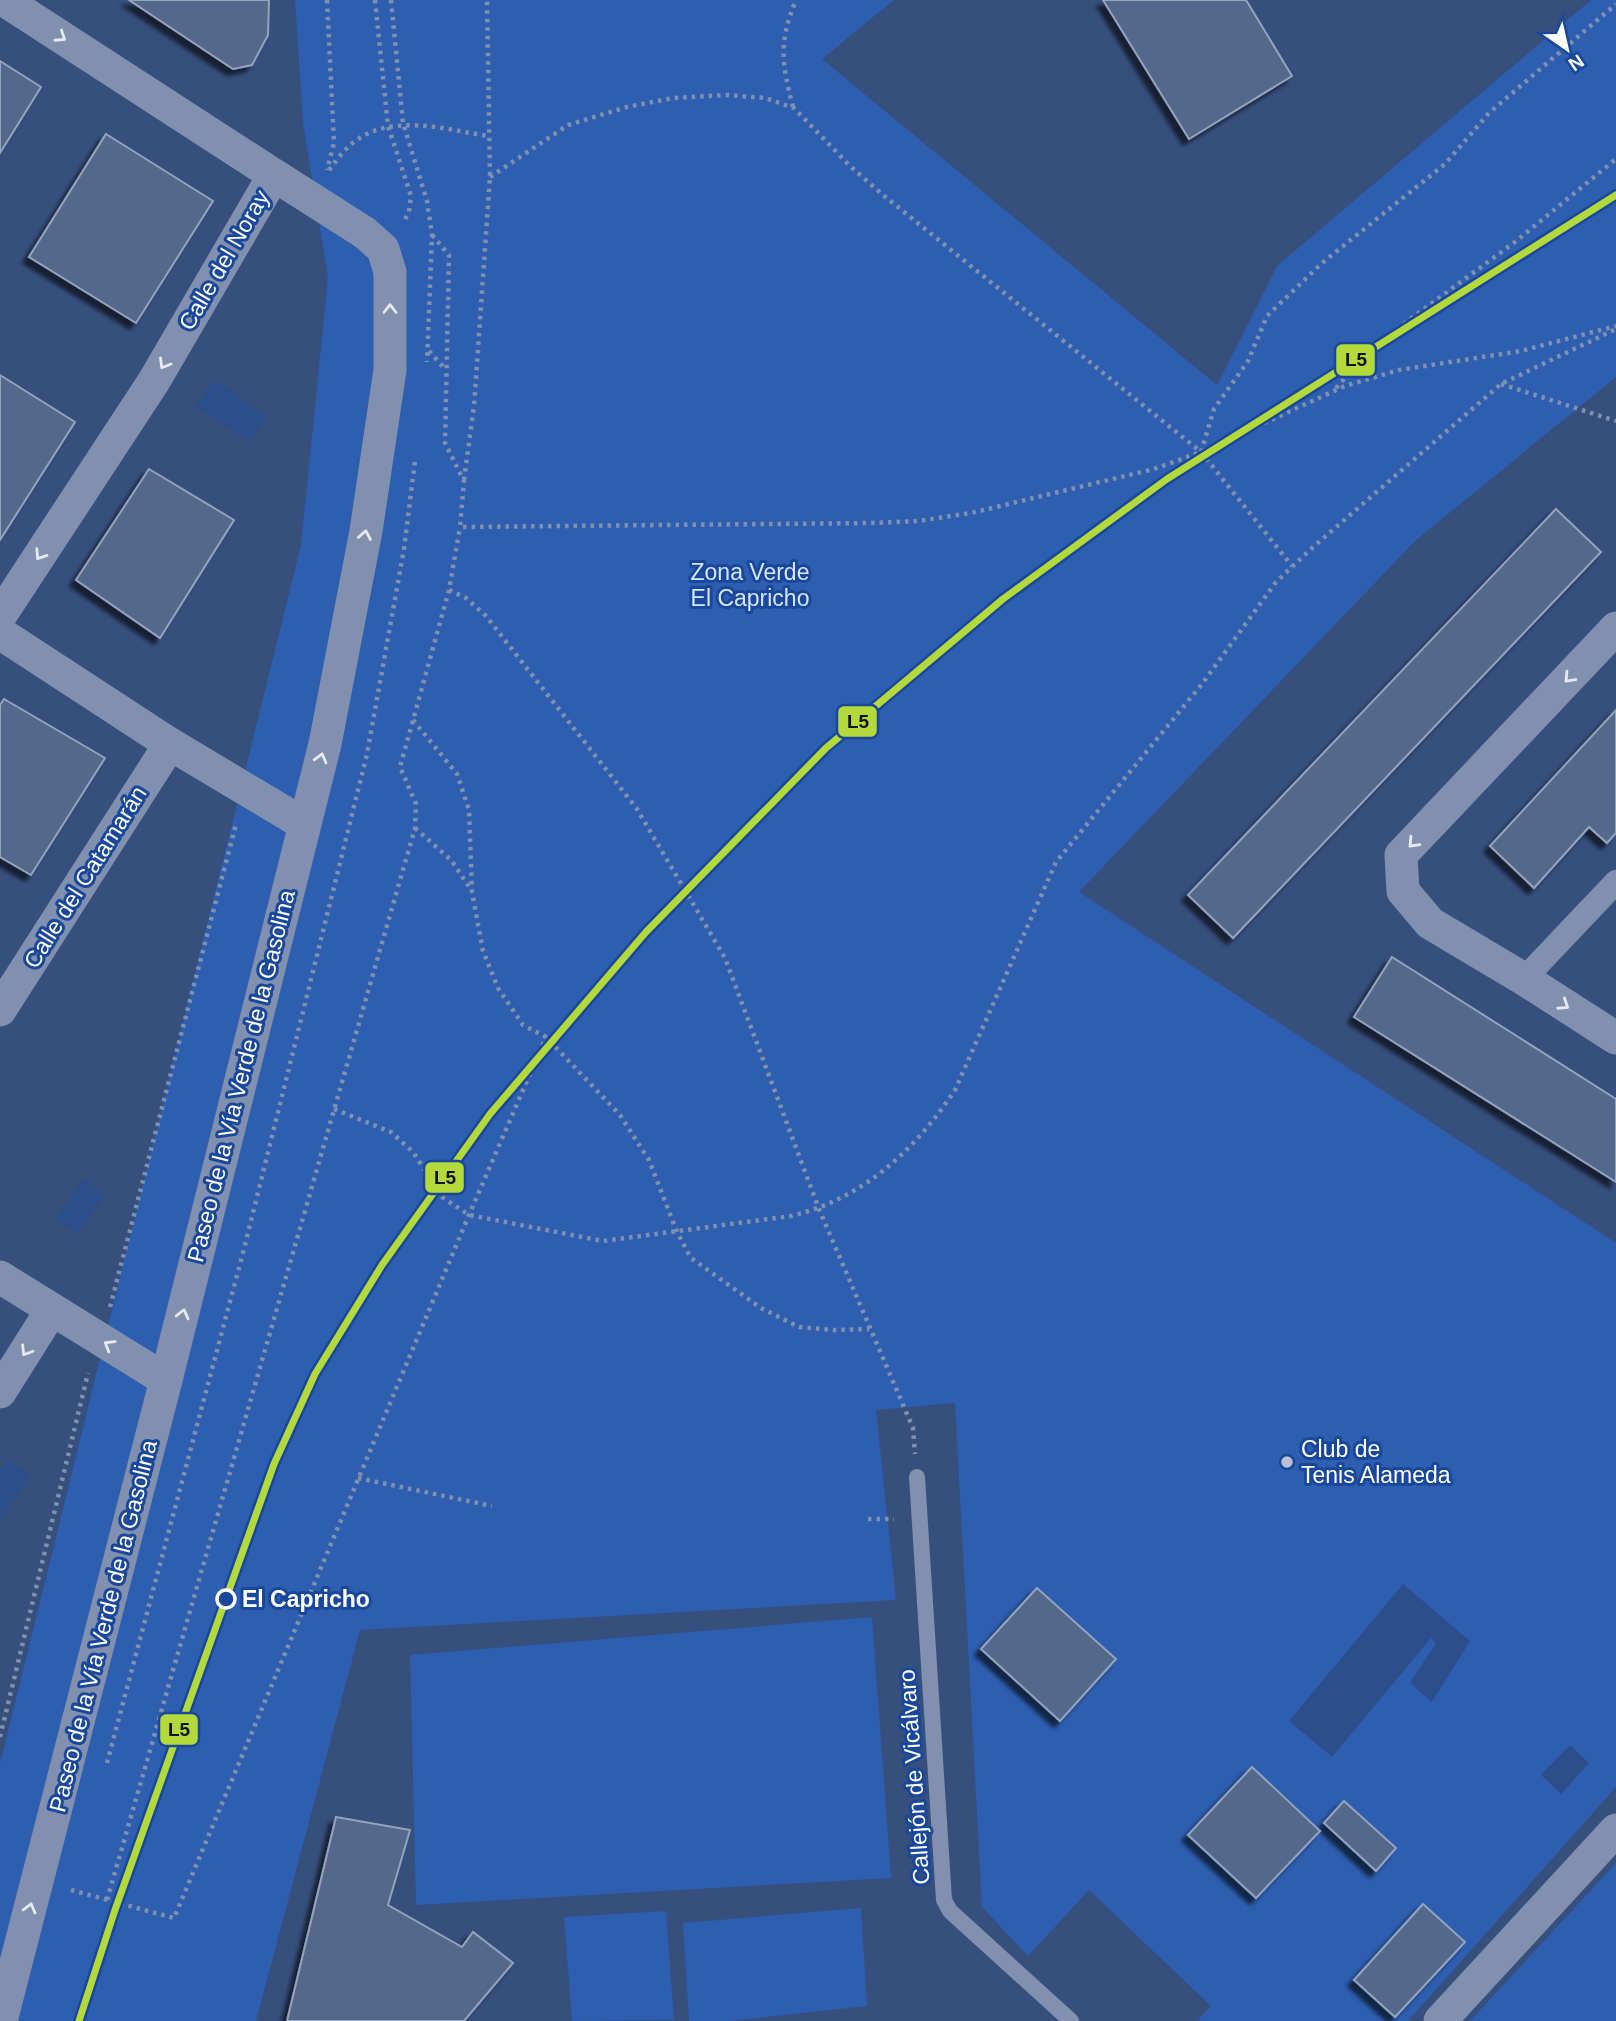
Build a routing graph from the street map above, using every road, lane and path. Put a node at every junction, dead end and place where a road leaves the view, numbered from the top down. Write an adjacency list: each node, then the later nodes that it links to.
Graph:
1 (4, 0): 11 (street, Calle del Noray, one-way to 11)
2 (327, 0): 8 (path)
3 (375, 0): 8 (path)
4 (486, 0): 9 (path)
5 (796, 0): 7 (path)
6 (1616, 4): 21 (path)
7 (794, 108): 12 (path); 21 (path)
8 (388, 126): 9 (path); 13 (path)
9 (488, 136): 12 (path)
10 (1616, 159): 19 (path)
11 (274, 175): 26 (street, Calle del Noray, one-way to 26); 32 (street, Paseo de la Vía Verde de la Gasolina, one-way to 11)
12 (490, 177): 22 (path)
13 (402, 225)
14 (432, 234): 17 (path)
15 (1616, 328): 18 (path); 19 (path)
16 (429, 351): 17 (path)
17 (447, 371): 22 (path)
18 (1501, 384): 20 (path); 24 (path)
19 (1333, 391): 21 (path)
20 (1616, 421)
21 (1201, 452): 23 (path); 24 (path)
22 (464, 481): 23 (path)
23 (460, 527): 25 (path)
24 (1292, 566): 41 (path)
25 (449, 590): 29 (path); 41 (path)
26 (0, 616)
27 (1616, 628): 36 (street, one-way to 36)
28 (0, 633): 30 (street)
29 (413, 720): 33 (path); 35 (path)
30 (170, 744): 32 (street); 37 (street, Calle del Catamarán)
31 (236, 823): 45 (path)
32 (304, 824): 49 (street, Paseo de la Vía Verde de la Gasolina, one-way to 32)
33 (415, 828): 35 (path); 40 (path)
34 (1616, 882): 36 (street)
35 (472, 892): 38 (path)
36 (1524, 979): 39 (street, one-way to 39)
37 (0, 1010)
38 (546, 1037): 42 (path); 43 (path)
39 (1616, 1038)
40 (334, 1110): 42 (path); 57 (path)
41 (819, 1209): 43 (path); 47 (path)
42 (469, 1215): 43 (path); 52 (path)
43 (677, 1232): 47 (path)
44 (0, 1277): 46 (street)
45 (109, 1310)
46 (51, 1311): 49 (street, one-way to 46); 50 (street, one-way to 50)
47 (869, 1329): 51 (path)
48 (90, 1365): 54 (path)
49 (166, 1380): 58 (street, Paseo de la Vía Verde de la Gasolina, one-way to 49)
50 (0, 1392)
51 (917, 1477): 60 (lane, Callejón de Vicálvaro)
52 (358, 1478): 53 (path); 57 (path)
53 (492, 1506)
54 (0, 1737)
55 (1616, 1830): 61 (street)
56 (60, 1887): 57 (path)
57 (107, 1900)
58 (9, 1954): 59 (street, Paseo de la Vía Verde de la Gasolina)
59 (1, 2021)
60 (1071, 2021)
61 (1440, 2021)

